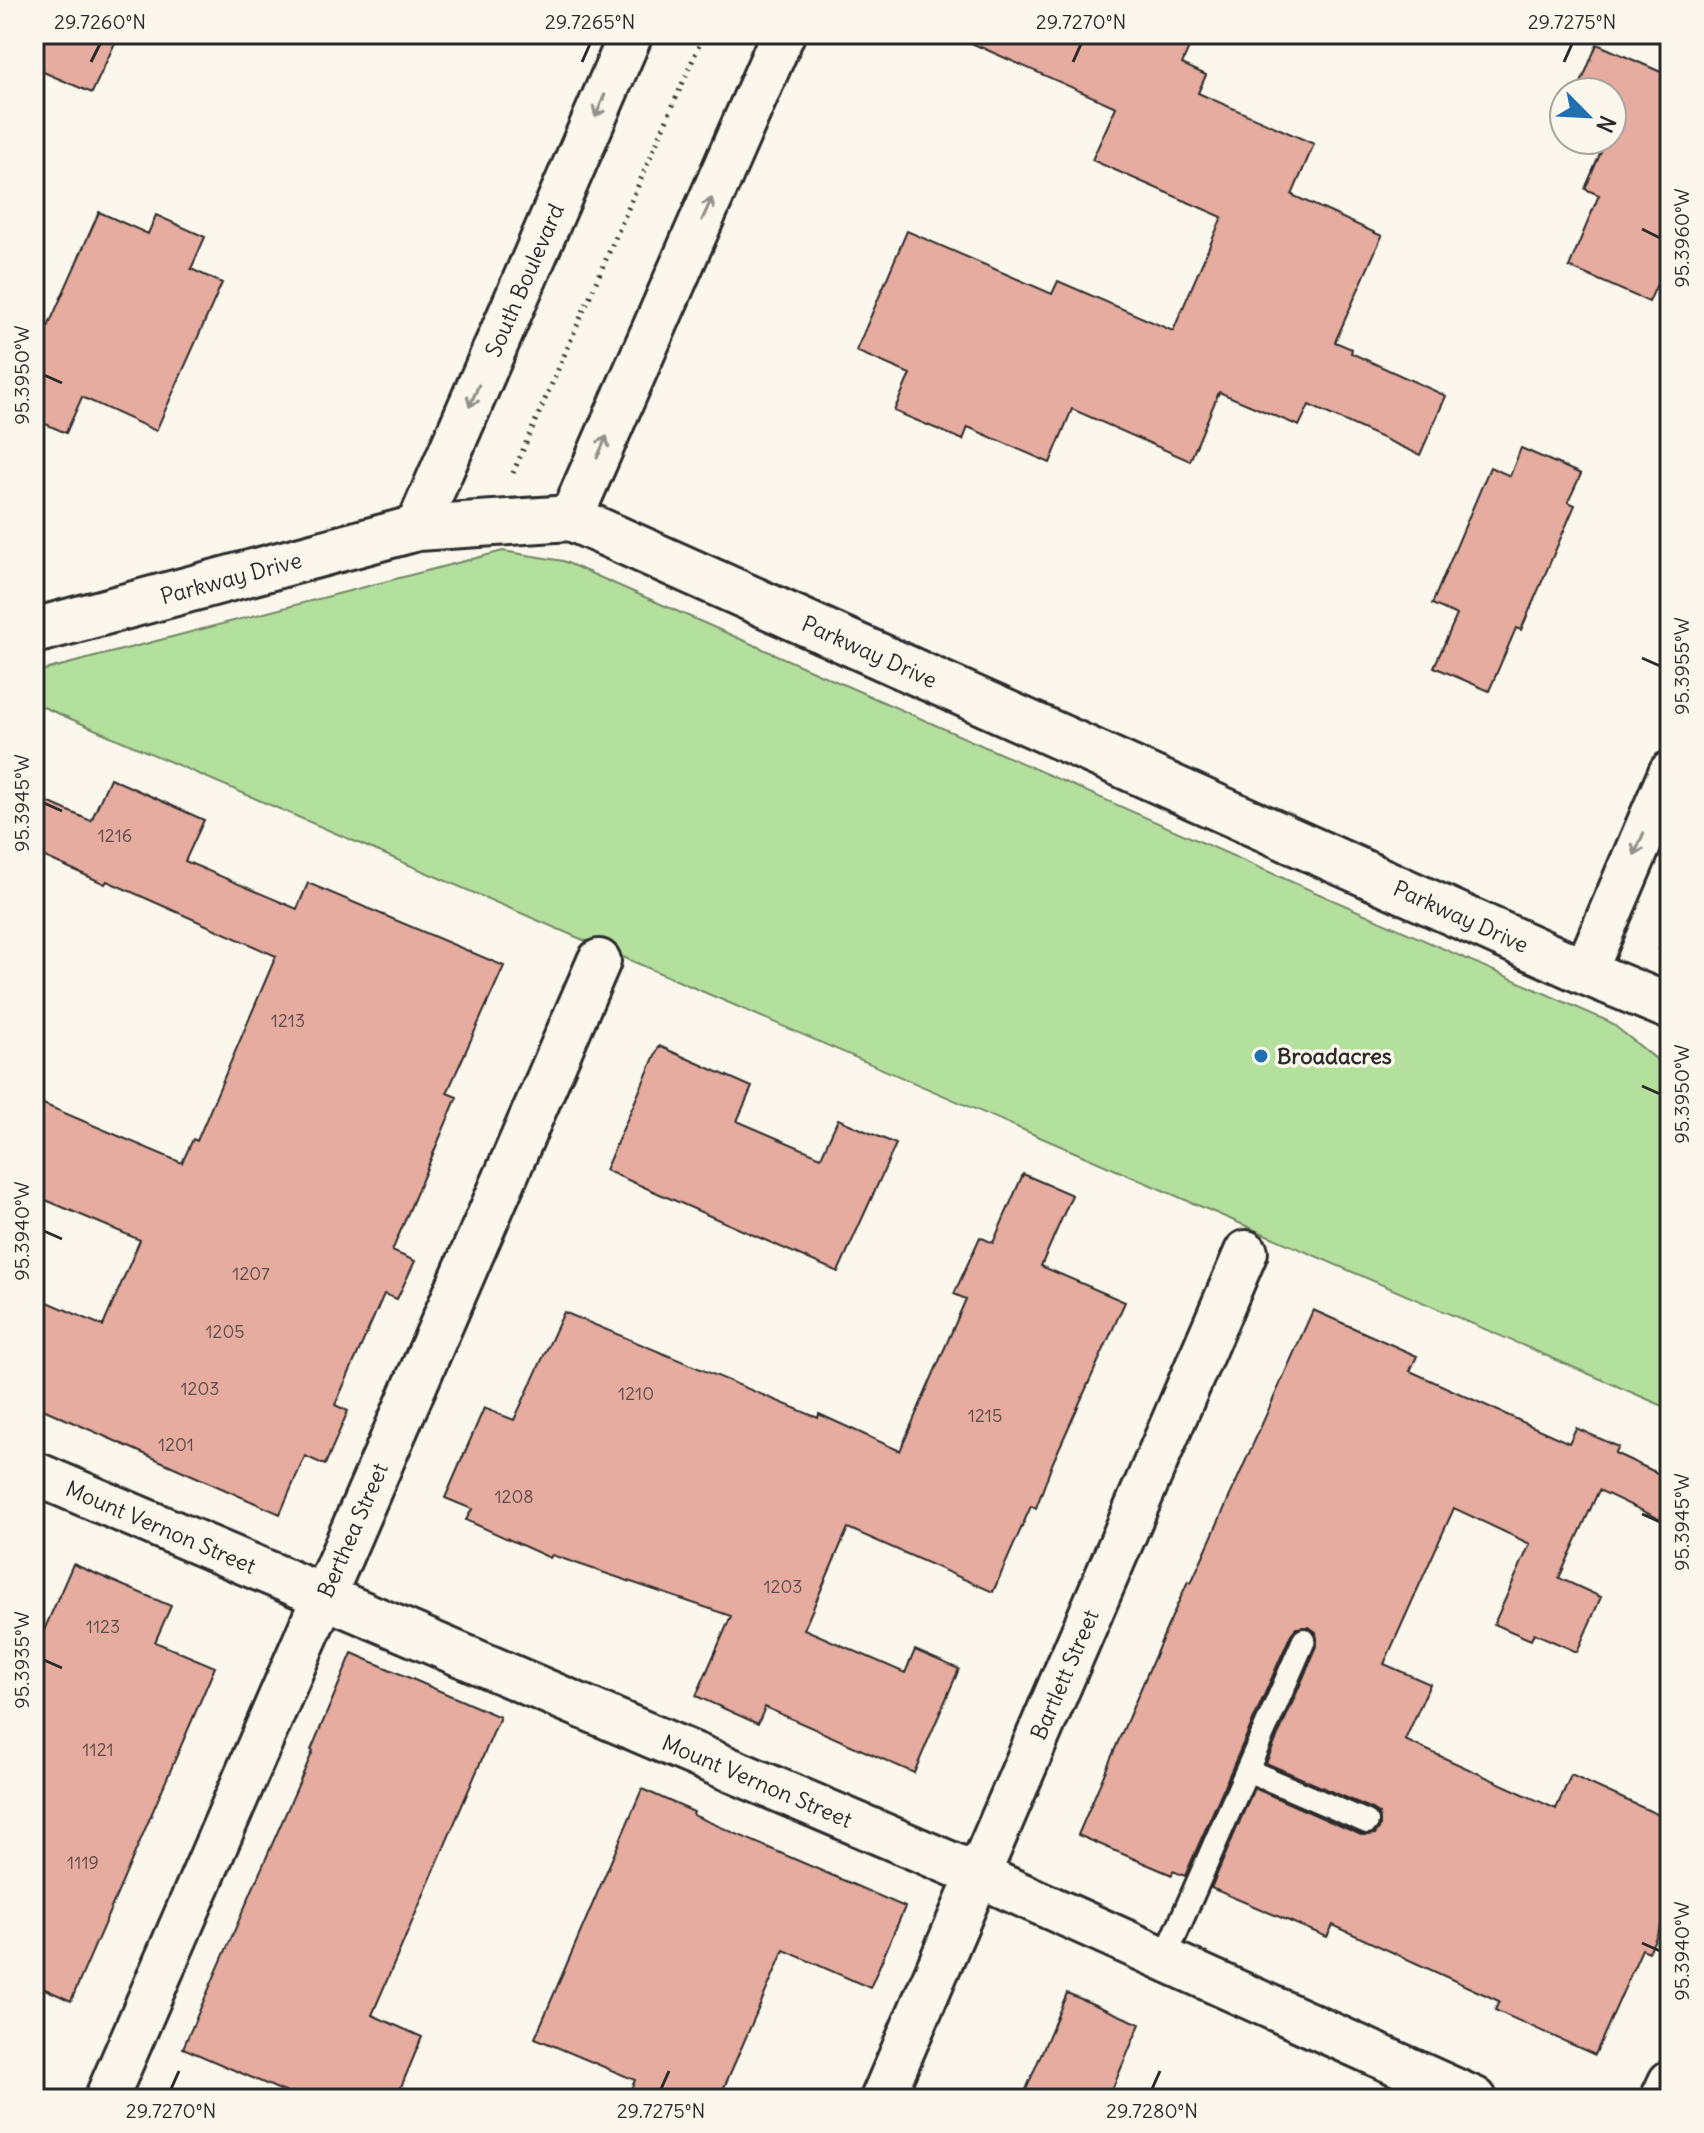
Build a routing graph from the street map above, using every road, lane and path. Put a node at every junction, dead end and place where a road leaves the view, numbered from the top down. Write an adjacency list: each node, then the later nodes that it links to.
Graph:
1 (631, 34): 6 (street, South Boulevard, one-way to 6)
2 (704, 34): 5 (path)
3 (783, 34): 4 (street, one-way to 3)
4 (571, 518): 5 (street, Parkway Drive); 10 (street, Parkway Drive)
5 (492, 523): 6 (street, Parkway Drive)
6 (417, 528): 7 (street, Parkway Drive)
7 (34, 631)
8 (1670, 773): 10 (street, one-way to 10)
9 (599, 961): 14 (street, Berthea Street)
10 (1585, 972): 11 (street, Parkway Drive)
11 (1670, 1007)
12 (1246, 1252): 18 (street, Bartlett Street)
13 (34, 1473): 14 (street, Mount Vernon Street)
14 (323, 1598): 18 (street, Mount Vernon Street); 21 (street, Berthea Street)
15 (1304, 1640): 16 (lane)
16 (1247, 1770): 17 (lane); 19 (lane)
17 (1367, 1822)
18 (980, 1876): 19 (street, Mount Vernon Street); 22 (street, Bartlett Street)
19 (1164, 1960): 23 (street, Mount Vernon Street)
20 (1670, 2082): 24 (street)
21 (106, 2099)
22 (882, 2099)
23 (1475, 2099)
24 (1662, 2099)

